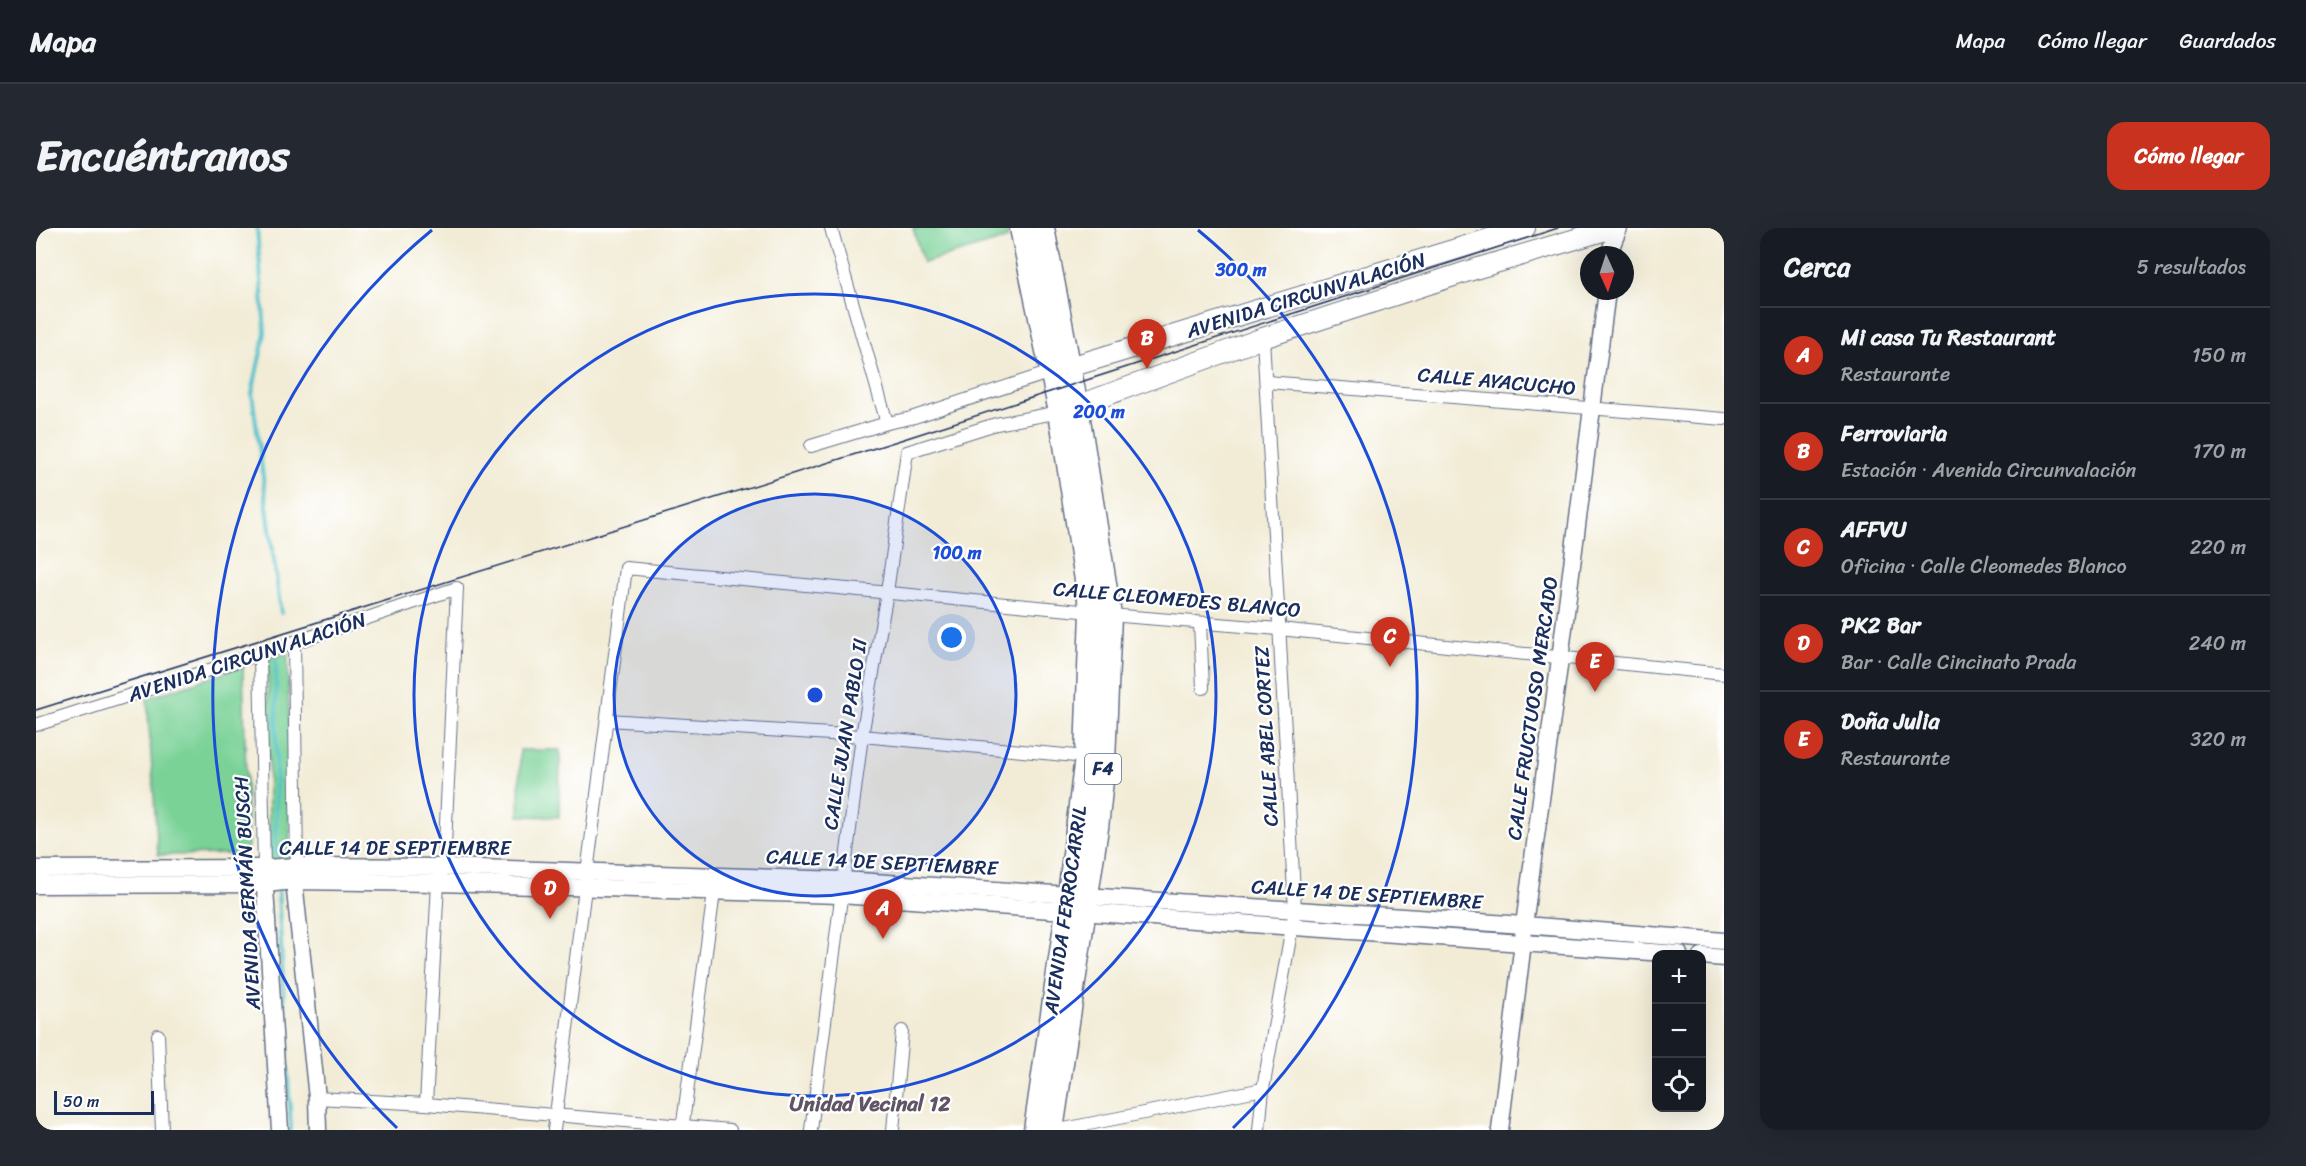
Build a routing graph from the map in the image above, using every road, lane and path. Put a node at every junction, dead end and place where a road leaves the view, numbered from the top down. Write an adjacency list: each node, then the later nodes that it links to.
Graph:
1 (831, 228): 13 (street)
2 (1021, 228): 8 (highway, AVENIDA FERROCARRIL / F4)
3 (1043, 228): 8 (highway, AVENIDA FERROCARRIL / F4)
4 (1525, 228): 8 (main road, AVENIDA CIRCUNVALACIÓN)
5 (1612, 236): 7 (main road, AVENIDA CIRCUNVALACIÓN)
6 (1605, 300): 10 (street, CALLE FRUCTUOSO MERCADO)
7 (1263, 338): 9 (street, CALLE ABEL CORTEZ); 11 (main road, AVENIDA CIRCUNVALACIÓN)
8 (1060, 370): 11 (highway, AVENIDA FERROCARRIL / F4); 13 (street, AVENIDA CIRCUNVALACIÓN)
9 (1267, 382): 10 (street, CALLE AYACUCHO); 19 (street, CALLE ABEL CORTEZ)
10 (1592, 408): 12 (street, CALLE AYACUCHO); 22 (street, CALLE FRUCTUOSO MERCADO)
11 (1068, 410): 15 (street, AVENIDA CIRCUNVALACIÓN); 17 (highway, AVENIDA FERROCARRIL / F4)
12 (1724, 419)
13 (887, 423): 14 (street, AVENIDA CIRCUNVALACIÓN)
14 (811, 446)
15 (907, 452): 16 (street, CALLE JUAN PABLO II)
16 (887, 592): 17 (street, CALLE CLEOMEDES BLANCO); 25 (street, CALLE CLEOMEDES BLANCO); 27 (street, CALLE JUAN PABLO II)
17 (1100, 613): 18 (street, CALLE CLEOMEDES BLANCO); 28 (highway, AVENIDA FERROCARRIL / F4); 38 (highway, AVENIDA FERROCARRIL / F4)
18 (1200, 623): 19 (street, CALLE CLEOMEDES BLANCO); 24 (street)
19 (1279, 629): 22 (street, CALLE CLEOMEDES BLANCO); 39 (street, CALLE ABEL CORTEZ)
20 (294, 642): 21 (street, AVENIDA CIRCUNVALACIÓN); 31 (street); 32 (street, AVENIDA CIRCUNVALACIÓN)
21 (260, 654): 26 (street, AVENIDA CIRCUNVALACIÓN); 33 (street, AVENIDA GERMÁN BUSCH)
22 (1560, 659): 23 (street, CALLE CLEOMEDES BLANCO); 40 (street, CALLE FRUCTUOSO MERCADO)
23 (1724, 674)
24 (1203, 688)
25 (607, 720): 27 (street); 30 (street)
26 (36, 725)
27 (862, 736): 28 (street); 36 (street, CALLE JUAN PABLO II)
28 (1086, 757): 38 (highway, AVENIDA FERROCARRIL / F4)
29 (36, 869): 33 (street, CALLE 14 DE SEPTIEMBRE)
30 (588, 872): 32 (street, CALLE 14 DE SEPTIEMBRE); 34 (street, CALLE 14 DE SEPTIEMBRE); 37 (street)
31 (295, 874): 32 (street, CALLE 14 DE SEPTIEMBRE); 33 (street, CALLE 14 DE SEPTIEMBRE); 50 (street)
32 (441, 875): 37 (street, CALLE 14 DE SEPTIEMBRE); 51 (street)
33 (264, 876): 35 (street, CALLE 14 DE SEPTIEMBRE); 55 (street, AVENIDA GERMÁN BUSCH)
34 (715, 883): 36 (street, CALLE 14 DE SEPTIEMBRE); 37 (street, CALLE 14 DE SEPTIEMBRE); 53 (street)
35 (36, 885)
36 (842, 887): 38 (street, CALLE 14 DE SEPTIEMBRE); 59 (street, CALLE JUAN PABLO II)
37 (586, 889): 52 (street)
38 (1077, 904): 39 (street, CALLE 14 DE SEPTIEMBRE); 41 (street, CALLE 14 DE SEPTIEMBRE); 61 (highway, AVENIDA FERROCARRIL / F4); 62 (highway, AVENIDA FERROCARRIL / F4)
39 (1295, 910): 40 (street, CALLE 14 DE SEPTIEMBRE); 41 (street, CALLE ABEL CORTEZ)
40 (1524, 925): 42 (street, CALLE 14 DE SEPTIEMBRE); 43 (street, CALLE FRUCTUOSO MERCADO)
41 (1292, 928): 43 (street, CALLE 14 DE SEPTIEMBRE); 49 (street, CALLE ABEL CORTEZ)
42 (1724, 941)
43 (1523, 942): 44 (street, CALLE 14 DE SEPTIEMBRE); 65 (street, CALLE FRUCTUOSO MERCADO)
44 (1652, 952)
45 (1706, 956): 46 (street)
46 (1724, 958)
47 (902, 1031): 60 (street)
48 (158, 1035): 54 (street)
49 (1263, 1089): 63 (street); 64 (street, CALLE ABEL CORTEZ)
50 (317, 1098): 51 (street); 56 (street)
51 (426, 1104): 52 (street)
52 (556, 1115): 53 (street); 57 (street)
53 (682, 1128): 58 (street)
54 (162, 1130)
55 (280, 1130)
56 (318, 1130)
57 (554, 1130)
58 (730, 1130)
59 (811, 1130)
60 (893, 1130)
61 (1035, 1130)
62 (1052, 1130)
63 (1059, 1130)
64 (1259, 1130)
65 (1500, 1130)

